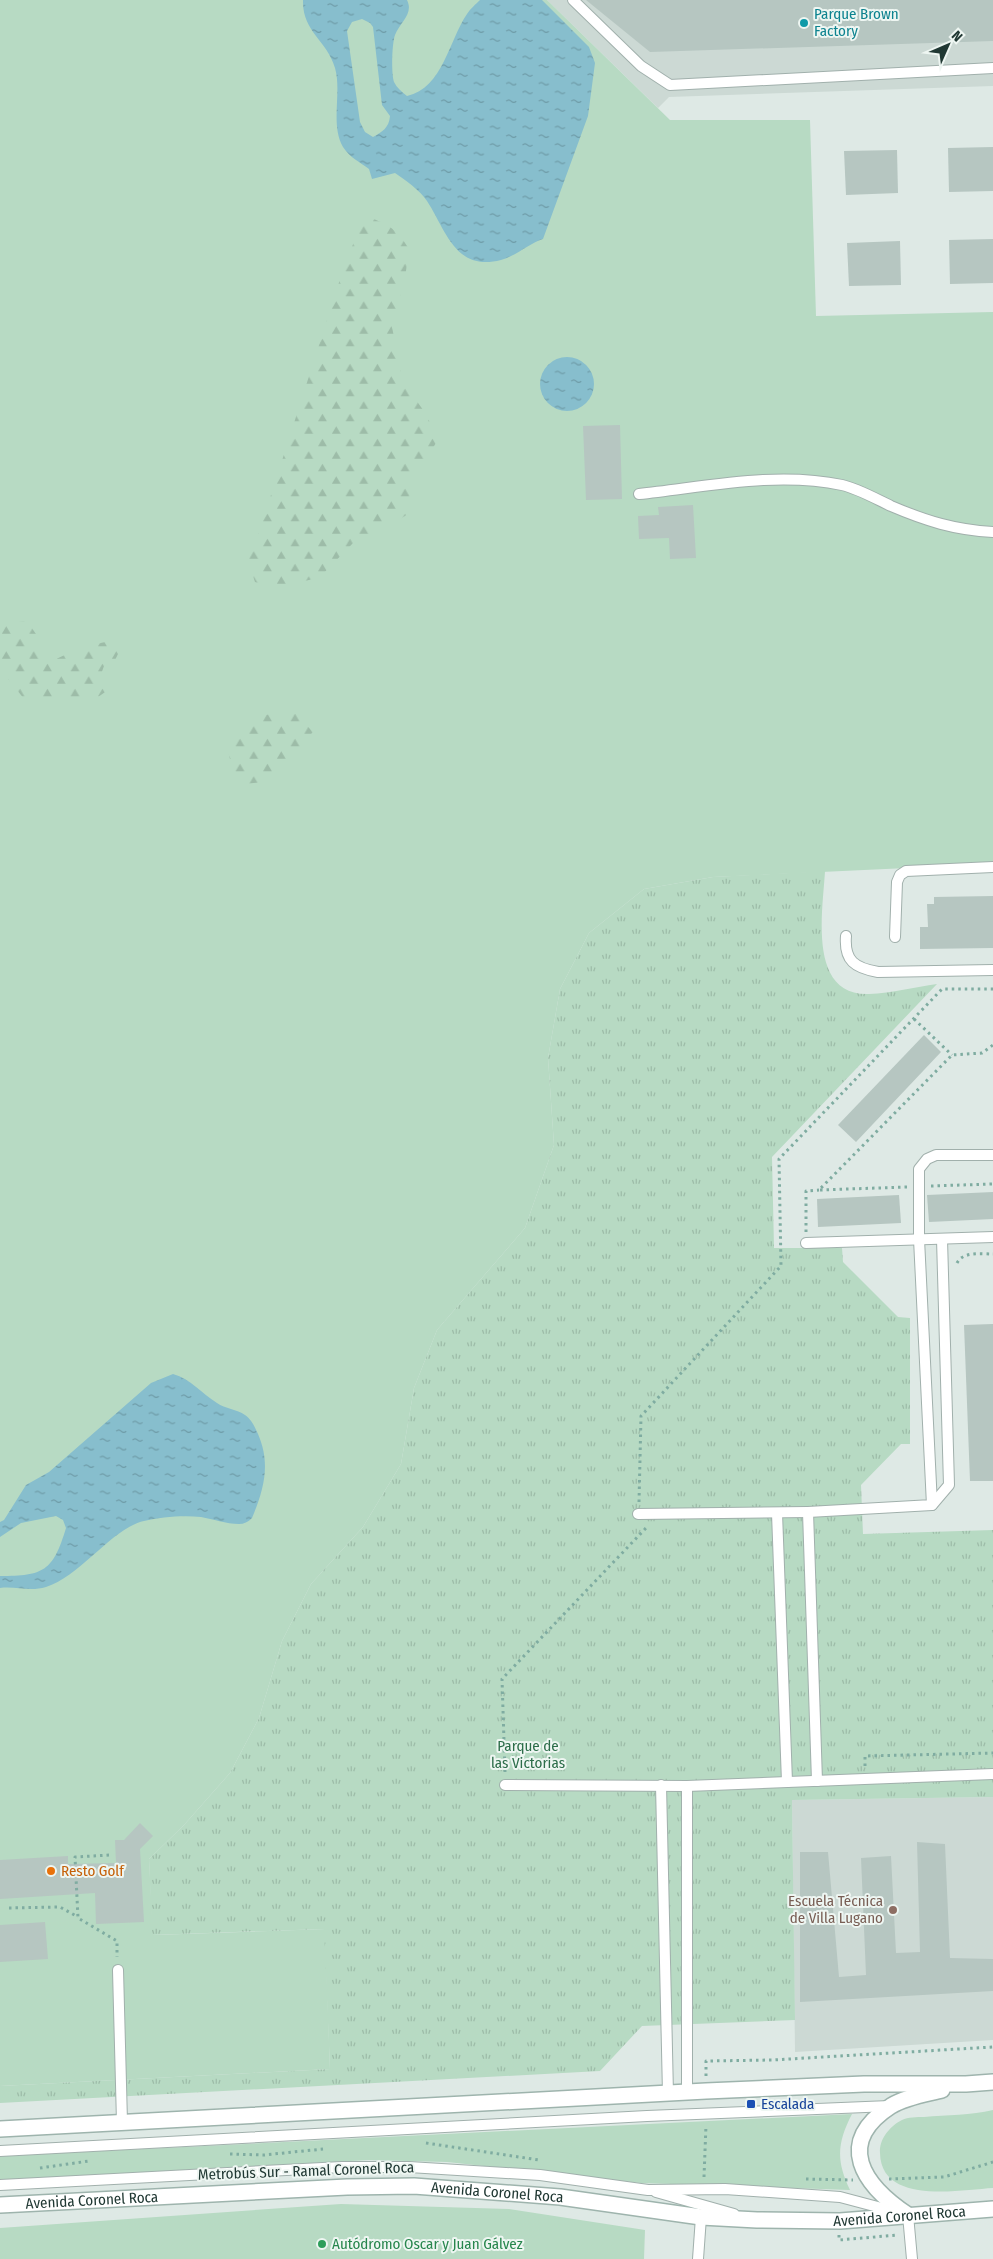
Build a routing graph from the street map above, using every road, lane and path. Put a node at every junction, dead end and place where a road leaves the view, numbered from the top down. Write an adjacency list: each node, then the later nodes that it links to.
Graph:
1 (573, 0): 2 (lane)
2 (993, 68)
3 (638, 494): 4 (lane)
4 (993, 532)
5 (993, 867): 7 (lane)
6 (846, 936): 8 (lane)
7 (896, 937)
8 (993, 970)
9 (993, 989): 10 (path)
10 (914, 1019): 12 (path); 26 (path)
11 (993, 1045): 12 (path)
12 (952, 1055): 16 (path)
13 (993, 1155): 15 (lane)
14 (993, 1184): 15 (path)
15 (919, 1186): 16 (path); 18 (lane)
16 (819, 1190): 20 (path)
17 (993, 1237): 19 (lane)
18 (918, 1239): 19 (lane); 20 (lane); 23 (lane)
19 (942, 1239): 23 (lane)
20 (806, 1242)
21 (993, 1254): 22 (path)
22 (956, 1265)
23 (932, 1505): 24 (lane)
24 (808, 1512): 25 (lane); 31 (lane)
25 (777, 1513): 27 (lane); 32 (lane)
26 (638, 1514): 27 (lane)
27 (660, 1514): 33 (path)
28 (993, 1754): 30 (path)
29 (993, 1774): 30 (lane)
30 (864, 1779): 31 (lane)
31 (817, 1781): 32 (lane)
32 (787, 1782): 35 (lane)
33 (505, 1785): 34 (lane)
34 (661, 1786): 35 (lane); 45 (lane)
35 (687, 1786): 44 (lane)
36 (109, 1855): 38 (path)
37 (9, 1908): 38 (path)
38 (78, 1918): 39 (path)
39 (118, 1970): 48 (lane)
40 (993, 2047): 41 (path)
41 (706, 2061)
42 (993, 2082): 43 (main road)
43 (966, 2084): 44 (main road); 46 (main road)
44 (687, 2093): 45 (main road)
45 (668, 2094): 48 (main road)
46 (891, 2106): 47 (lane); 56 (main road)
47 (706, 2115): 50 (lane); 51 (path)
48 (122, 2122): 49 (main road)
49 (0, 2129)
50 (0, 2151)
51 (704, 2178)
52 (0, 2185): 53 (lane, Metrobús Sur - Ramal Coronel Roca)
53 (648, 2190): 56 (lane, Metrobús Sur - Ramal Coronel Roca); 58 (lane)
54 (0, 2205): 57 (main road, Avenida Coronel Roca)
55 (993, 2209): 56 (main road, Avenida Coronel Roca)
56 (908, 2215): 58 (main road, Avenida Coronel Roca); 60 (lane)
57 (701, 2217): 58 (main road, Avenida Coronel Roca); 59 (lane)
58 (757, 2220)
59 (698, 2259)
60 (912, 2259)

